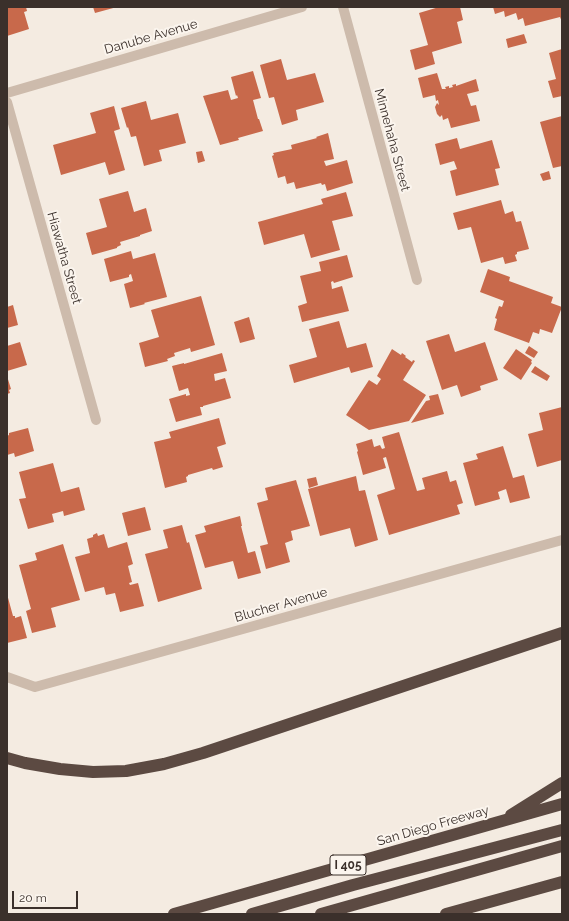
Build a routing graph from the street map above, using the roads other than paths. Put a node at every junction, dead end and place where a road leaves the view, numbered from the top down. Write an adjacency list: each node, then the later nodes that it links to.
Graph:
1 (302, 7): 3 (street, Danube Avenue)
2 (343, 7): 5 (street, Minnehaha Street)
3 (7, 93)
4 (7, 102): 6 (street, Hiawatha Street)
5 (416, 280)
6 (96, 420)
7 (562, 540): 9 (street, Blucher Avenue)
8 (562, 633): 10 (highway)
9 (7, 677)
10 (7, 758)
11 (562, 783): 13 (highway)
12 (562, 804): 13 (highway, San Diego Freeway / I 405)
13 (498, 823): 17 (highway, San Diego Freeway / I 405)
14 (562, 830): 18 (highway)
15 (562, 846): 19 (highway)
16 (562, 882): 20 (highway)
17 (174, 914)
18 (252, 914)
19 (322, 914)
20 (446, 914)

